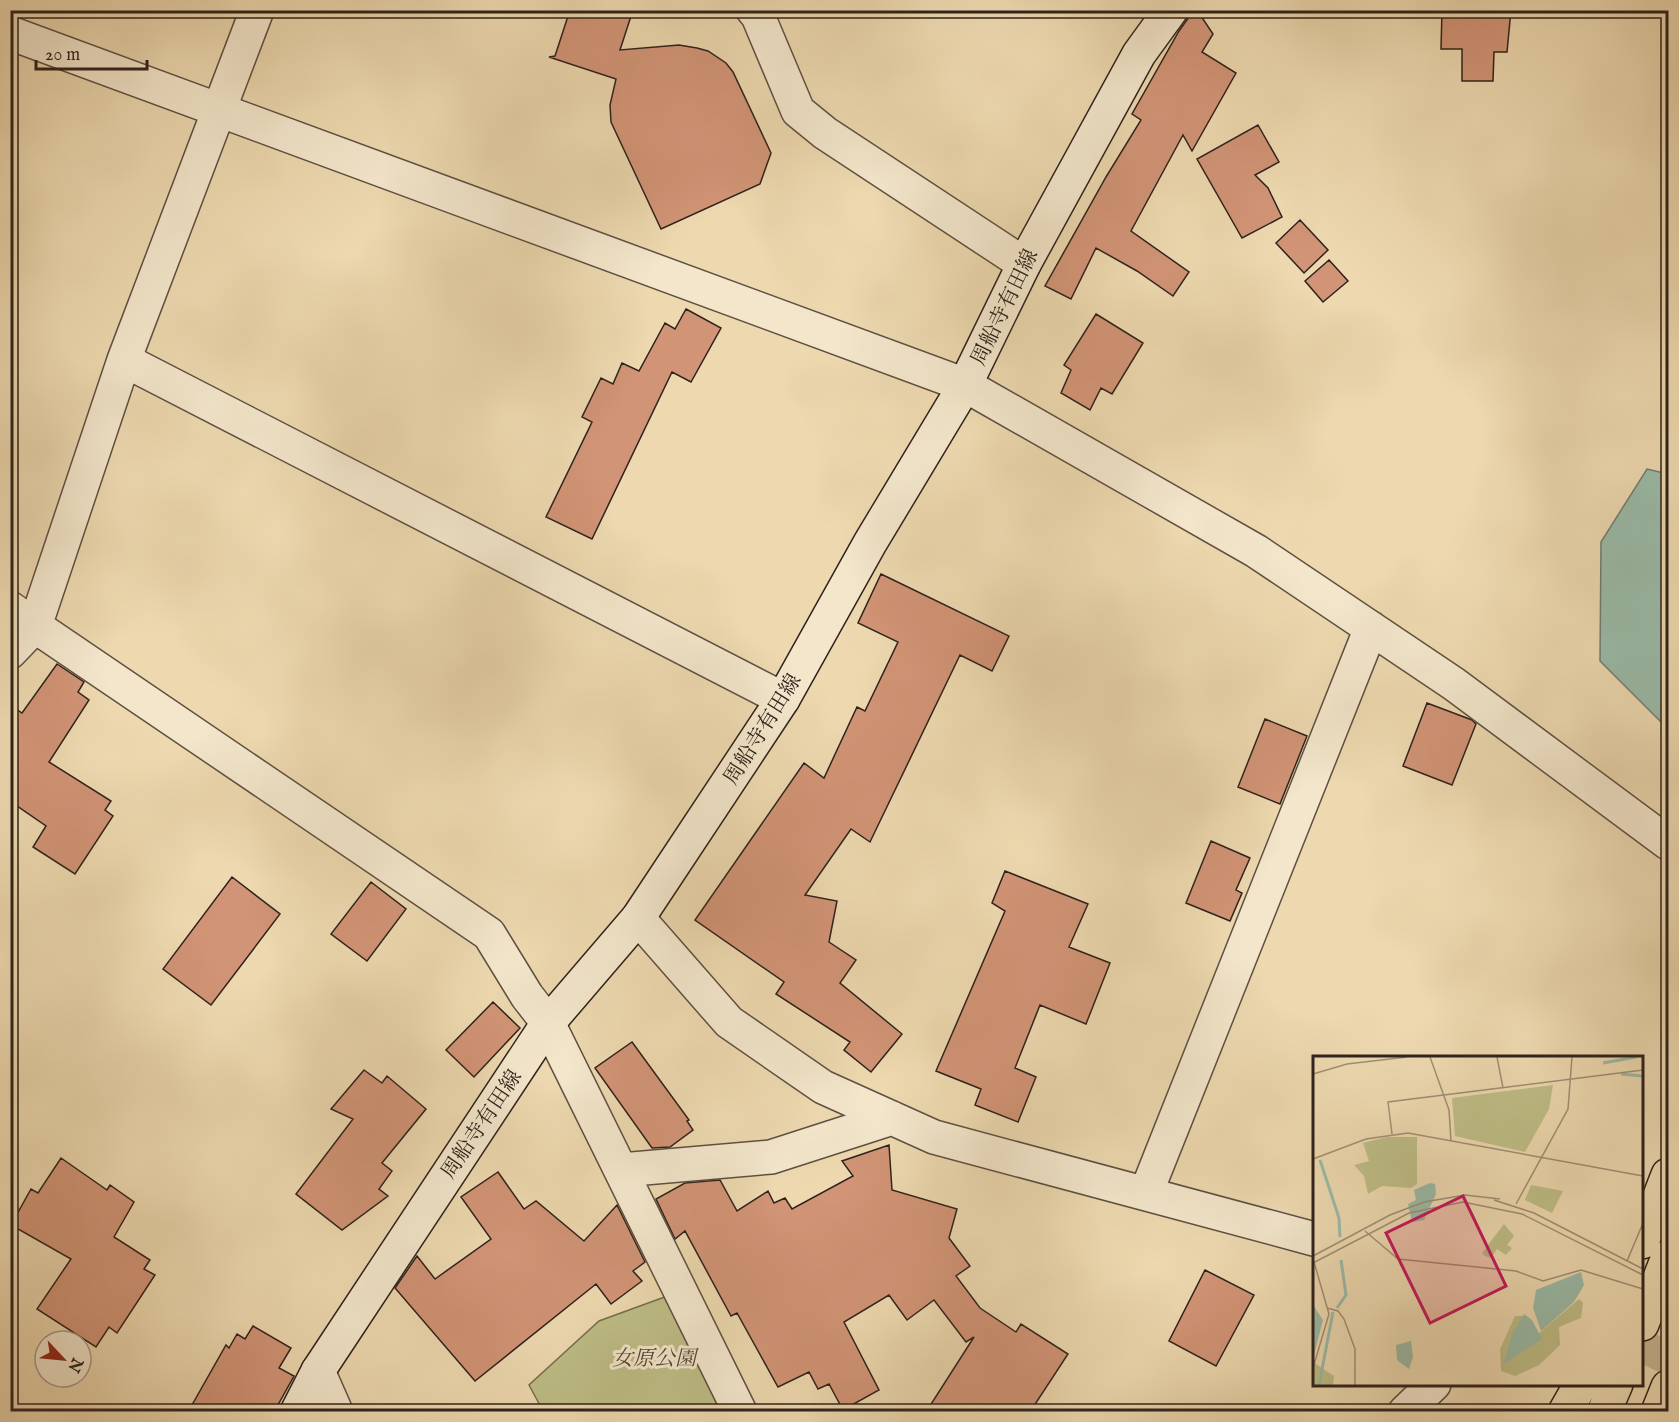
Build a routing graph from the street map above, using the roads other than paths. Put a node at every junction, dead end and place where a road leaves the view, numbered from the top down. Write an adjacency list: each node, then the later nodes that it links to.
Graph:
1 (257, 10): 5 (street)
2 (753, 10): 6 (street)
3 (1171, 10): 6 (street, 周船寺有田線)
4 (10, 33): 5 (street)
5 (219, 109): 7 (street); 8 (street)
6 (1024, 264): 8 (street, 周船寺有田線)
7 (124, 360): 9 (street); 12 (street)
8 (965, 385): 10 (street); 12 (street, 周船寺有田線)
9 (23, 617): 11 (street); 15 (street)
10 (1371, 628): 13 (street); 19 (street)
11 (10, 652)
12 (783, 699): 14 (street, 周船寺有田線)
13 (1668, 843)
14 (638, 918): 15 (street, 周船寺有田線); 16 (street)
15 (548, 1023): 17 (street); 24 (street, 周船寺有田線)
16 (892, 1118): 17 (street); 19 (street)
17 (621, 1170): 31 (street)
18 (1668, 1175): 20 (highway)
19 (1146, 1193): 21 (street)
20 (1643, 1237)
21 (1313, 1239)
22 (1668, 1257): 23 (highway)
23 (1643, 1319)
24 (318, 1371): 29 (street, 周船寺有田線); 30 (street)
25 (1432, 1386): 32 (street)
26 (1580, 1386): 33 (highway)
27 (1615, 1386): 34 (highway)
28 (1668, 1387): 35 (highway)
29 (297, 1412)
30 (336, 1412)
31 (740, 1412)
32 (1406, 1412)
33 (1565, 1412)
34 (1604, 1412)
35 (1658, 1412)

